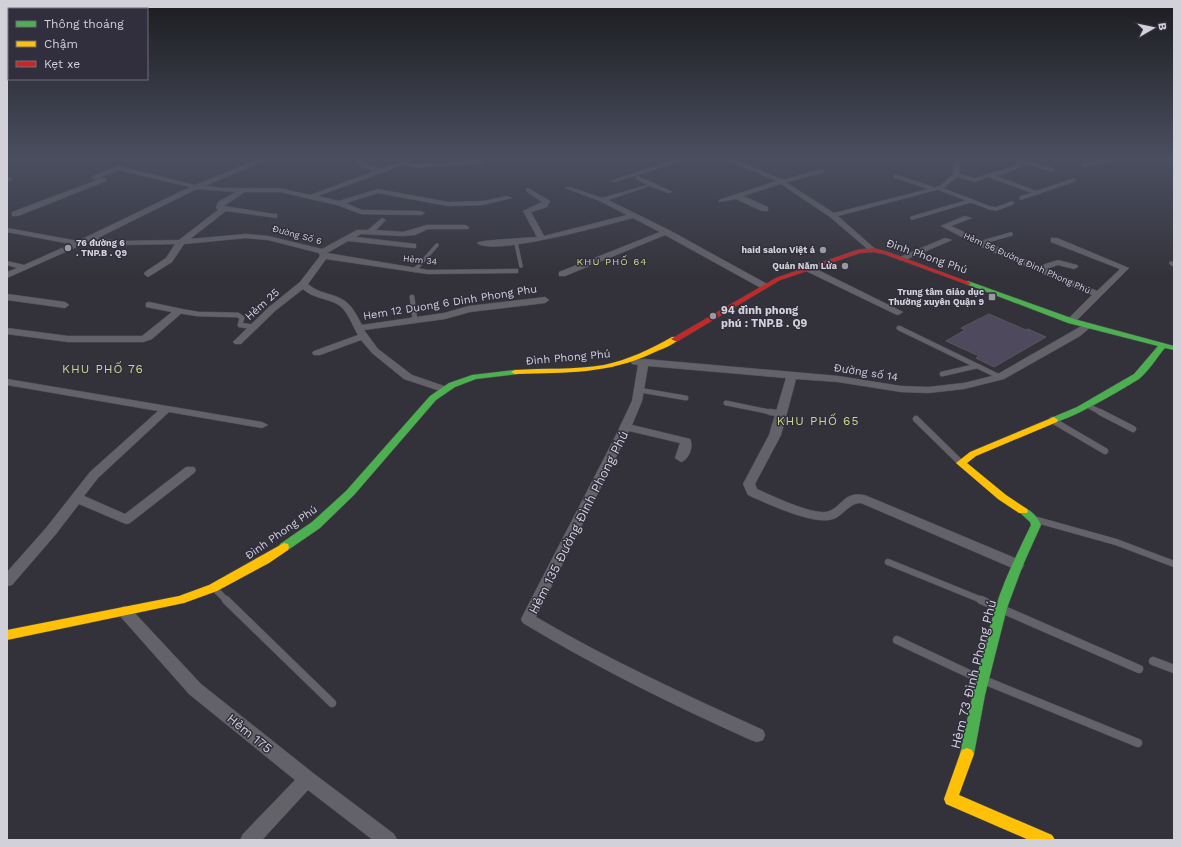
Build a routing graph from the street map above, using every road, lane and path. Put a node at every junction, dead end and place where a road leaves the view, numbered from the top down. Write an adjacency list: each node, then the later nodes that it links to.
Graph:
1 (58, 198): 24 (street)
2 (174, 198): 37 (street)
3 (231, 198): 21 (street)
4 (319, 198): 19 (street)
5 (357, 198): 19 (street)
6 (414, 198): 7 (street)
7 (508, 198)
8 (540, 198): 36 (street)
9 (595, 198): 16 (street)
10 (610, 198): 16 (street)
11 (731, 198): 18 (street)
12 (739, 198): 22 (street)
13 (805, 198): 25 (street)
14 (902, 198): 25 (street)
15 (962, 198): 17 (lane)
16 (602, 200): 27 (street)
17 (970, 200): 20 (lane); 28 (lane)
18 (721, 201)
19 (339, 203): 23 (street)
20 (1012, 203)
21 (224, 209): 26 (street); 41 (street)
22 (765, 209)
23 (421, 213)
24 (15, 214)
25 (833, 215): 48 (street)
26 (274, 216)
27 (633, 216): 34 (street); 36 (street)
28 (912, 218)
29 (968, 218): 44 (street, Hẻm 56 Đường Đình Phong Phú)
30 (382, 220): 33 (street)
31 (465, 227): 33 (street)
32 (7, 230): 42 (street)
33 (370, 232): 38 (street)
34 (666, 232): 59 (street); 62 (street)
35 (1011, 234): 44 (lane)
36 (541, 238): 45 (street)
37 (89, 239): 41 (street, Đường Số 6); 42 (street, Đường Số 6)
38 (348, 240): 47 (street); 49 (street)
39 (948, 240): 50 (street)
40 (1054, 240): 63 (street)
41 (181, 242): 49 (street, Đường Số 6); 58 (street)
42 (78, 243): 52 (street, Đường Số 6)
43 (481, 243): 45 (street)
44 (980, 243): 56 (street, Hẻm 56 Đường Đình Phong Phú)
45 (516, 244): 53 (lane)
46 (437, 245): 57 (lane)
47 (413, 246)
48 (871, 250): 50 (street, Đình Phong Phú); 54 (street, Đình Phong Phú)
49 (324, 254): 57 (street, Hẻm 34); 61 (street, Đường Số 6)
50 (902, 258): 72 (street, Đình Phong Phú)
51 (7, 263): 52 (street)
52 (24, 267): 60 (street, Đường Số 6)
53 (518, 268): 57 (street, Hẻm 34)
54 (807, 268): 62 (street, Đình Phong Phú); 70 (street)
55 (1074, 268): 56 (street)
56 (1038, 269): 63 (street, Hẻm 56 Đường Đình Phong Phú)
57 (415, 270)
58 (148, 274)
59 (562, 274)
60 (7, 275)
61 (303, 284): 74 (street, Hẻm 25); 77 (street)
62 (764, 286): 82 (street, Đình Phong Phú)
63 (1097, 294): 72 (street, Hẻm 56 Đường Đình Phong Phú)
64 (7, 297): 67 (street)
65 (412, 297): 71 (lane)
66 (545, 300): 71 (street, Hem 12 Duong 6 Dinh Phong Phu)
67 (65, 305)
68 (150, 306): 69 (street)
69 (179, 311): 74 (lane); 76 (street)
70 (898, 312)
71 (415, 320): 77 (street, Hem 12 Duong 6 Dinh Phong Phu)
72 (1072, 322): 73 (street, Đình Phong Phú)
73 (1087, 326): 79 (street, Đình Phong Phú); 87 (street, Đường số 14)
74 (254, 327): 78 (street, Hẻm 25)
75 (899, 328): 84 (lane)
76 (7, 331)
77 (361, 332): 81 (street, Hem 12 Duong 6 Dinh Phong Phu); 89 (street)
78 (238, 342)
79 (1162, 346): 80 (street, Đình Phong Phú); 93 (street)
80 (1174, 348)
81 (317, 353)
82 (628, 361): 83 (street, Đường số 14); 89 (street, Đình Phong Phú)
83 (644, 362): 86 (street, Đường số 14); 90 (street, Hẻm 135 Đường Đình Phong Phú)
84 (978, 366): 85 (lane); 87 (lane)
85 (942, 374)
86 (792, 375): 87 (street, Đường số 14); 95 (street)
87 (1000, 377)
88 (7, 382): 94 (street)
89 (443, 389): 111 (street, Đình Phong Phú)
90 (639, 390): 91 (lane); 99 (street, Hẻm 135 Đường Đình Phong Phú)
91 (686, 398)
92 (726, 404): 95 (lane)
93 (1087, 404): 97 (street); 100 (lane)
94 (165, 410): 98 (street); 105 (street)
95 (782, 414): 109 (street)
96 (916, 419): 103 (lane)
97 (1051, 420): 101 (lane); 103 (street)
98 (262, 425)
99 (626, 427): 102 (street); 121 (street, Hẻm 135 Đường Đình Phong Phú)
100 (1133, 429)
101 (1105, 451)
102 (681, 458)
103 (960, 463): 106 (street)
104 (190, 470): 105 (street)
105 (77, 498): 110 (street)
106 (1034, 520): 108 (lane); 109 (street, Hẻm 73 Đình Phong Phú)
107 (888, 562): 112 (lane)
108 (1174, 564)
109 (1017, 565): 112 (street, Hẻm 73 Đình Phong Phú)
110 (7, 581)
111 (214, 588): 113 (street, Đình Phong Phú); 120 (lane)
112 (1001, 608): 118 (lane); 119 (street, Hẻm 73 Đình Phong Phú)
113 (126, 612): 114 (street, Đình Phong Phú); 123 (street, Hẻm 175)
114 (7, 635)
115 (897, 640): 119 (lane)
116 (1153, 661): 117 (lane)
117 (1174, 669)
118 (1139, 670)
119 (983, 680): 122 (lane); 126 (street, Hẻm 73 Đình Phong Phú)
120 (332, 703)
121 (757, 735)
122 (1138, 744)
123 (307, 779): 124 (street); 125 (street, Hẻm 175)
124 (249, 840)
125 (388, 840)
126 (1047, 840)

